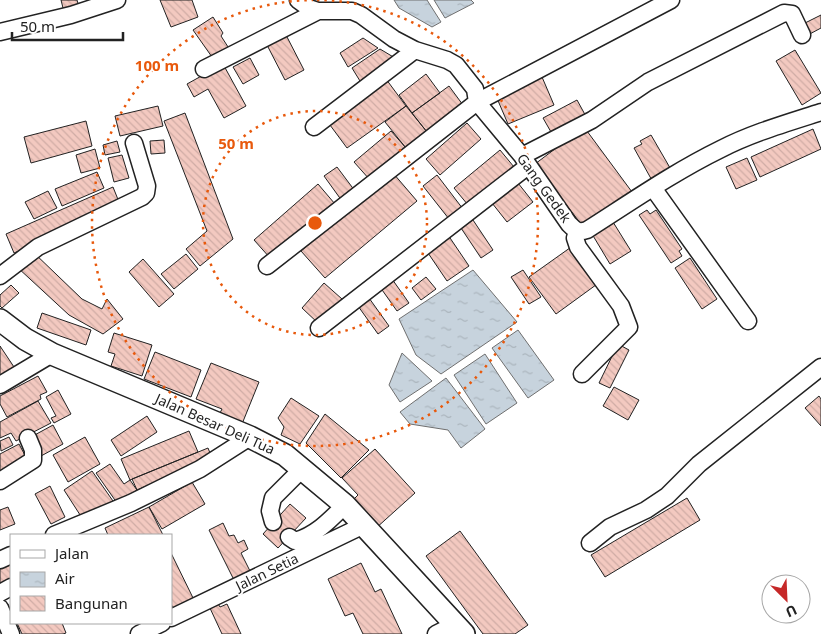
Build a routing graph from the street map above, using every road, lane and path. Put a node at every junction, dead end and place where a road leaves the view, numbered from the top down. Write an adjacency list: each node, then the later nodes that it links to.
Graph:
1 (117, 0): 5 (street)
2 (298, 0): 4 (street, Gang Gedek)
3 (665, 1): 9 (street)
4 (318, 11): 7 (street, Gang Gedek); 8 (street)
5 (0, 32)
6 (802, 35): 13 (street)
7 (415, 50): 9 (street, Gang Gedek); 11 (street)
8 (204, 70)
9 (477, 102): 13 (street, Gang Gedek); 16 (street)
10 (821, 112): 14 (street, Gang Gedek)
11 (314, 127)
12 (134, 142): 17 (street)
13 (525, 161): 15 (street, Gang Gedek); 20 (street)
14 (654, 188): 15 (street, Gang Gedek); 19 (street)
15 (576, 231): 23 (street)
16 (268, 266)
17 (0, 276)
18 (0, 320): 21 (main road, Jalan Besar Deli Tua)
19 (748, 322)
20 (319, 328)
21 (52, 354): 24 (street); 25 (main road, Jalan Besar Deli Tua)
22 (821, 367): 34 (street)
23 (582, 374)
24 (0, 385)
25 (250, 437): 27 (main road, Jalan Besar Deli Tua); 32 (street)
26 (28, 438): 28 (street)
27 (302, 469): 29 (main road, Jalan Besar Deli Tua); 30 (street)
28 (0, 481)
29 (345, 505): 31 (main road, Jalan Besar Deli Tua); 33 (street)
30 (273, 522)
31 (364, 525): 36 (street, Jalan Setia); 38 (main road, Jalan Besar Deli Tua)
32 (56, 534)
33 (289, 537)
34 (590, 543)
35 (0, 608): 39 (street)
36 (172, 618)
37 (160, 624): 40 (street)
38 (451, 631)
39 (11, 634)
40 (139, 634)

